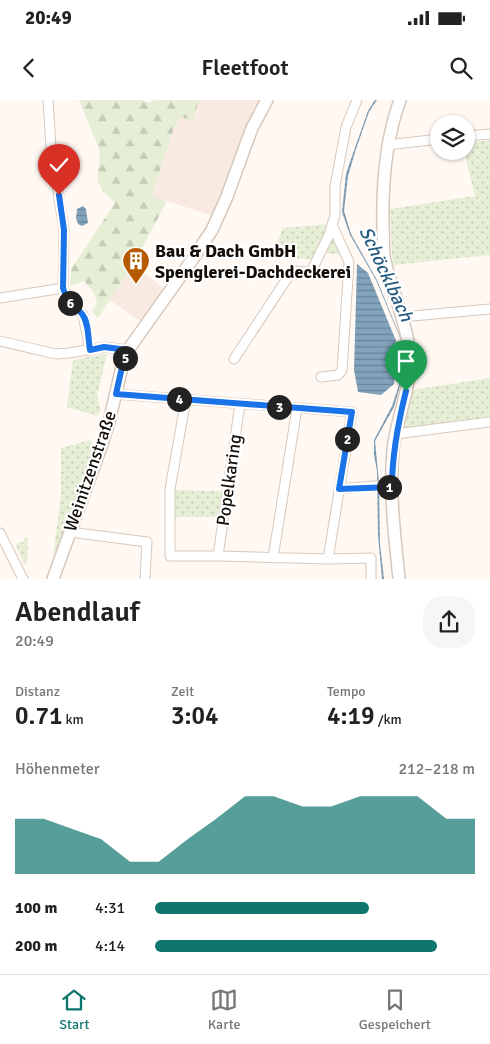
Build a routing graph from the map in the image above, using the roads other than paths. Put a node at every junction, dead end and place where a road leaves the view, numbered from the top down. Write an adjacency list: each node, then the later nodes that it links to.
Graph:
1 (48, 100): 10 (street)
2 (267, 100): 16 (main road, Weinitzenstraße)
3 (357, 100): 9 (street)
4 (399, 100): 8 (main road)
5 (490, 134): 6 (street)
6 (475, 135)
7 (430, 140): 8 (street)
8 (387, 145): 13 (main road)
9 (332, 225): 17 (street); 18 (street)
10 (63, 288): 11 (street); 15 (street)
11 (0, 298)
12 (490, 309): 13 (street)
13 (401, 316): 24 (main road)
14 (0, 341): 15 (street)
15 (90, 350): 16 (street)
16 (128, 350): 19 (main road, Weinitzenstraße)
17 (234, 359)
18 (321, 377)
19 (116, 394): 20 (street); 27 (main road, Weinitzenstraße)
20 (186, 400): 21 (street); 29 (street)
21 (240, 404): 22 (street); 29 (street, Popelkaring)
22 (296, 408): 26 (street); 30 (street)
23 (490, 422): 24 (street)
24 (395, 434): 25 (main road)
25 (388, 487): 26 (street); 36 (main road)
26 (339, 489): 31 (street)
27 (70, 532): 33 (main road, Weinitzenstraße); 34 (street)
28 (0, 533): 32 (street)
29 (218, 556): 30 (street)
30 (274, 558): 31 (street)
31 (328, 559): 35 (street)
32 (23, 579)
33 (53, 579)
34 (145, 579)
35 (371, 579)
36 (400, 579)

